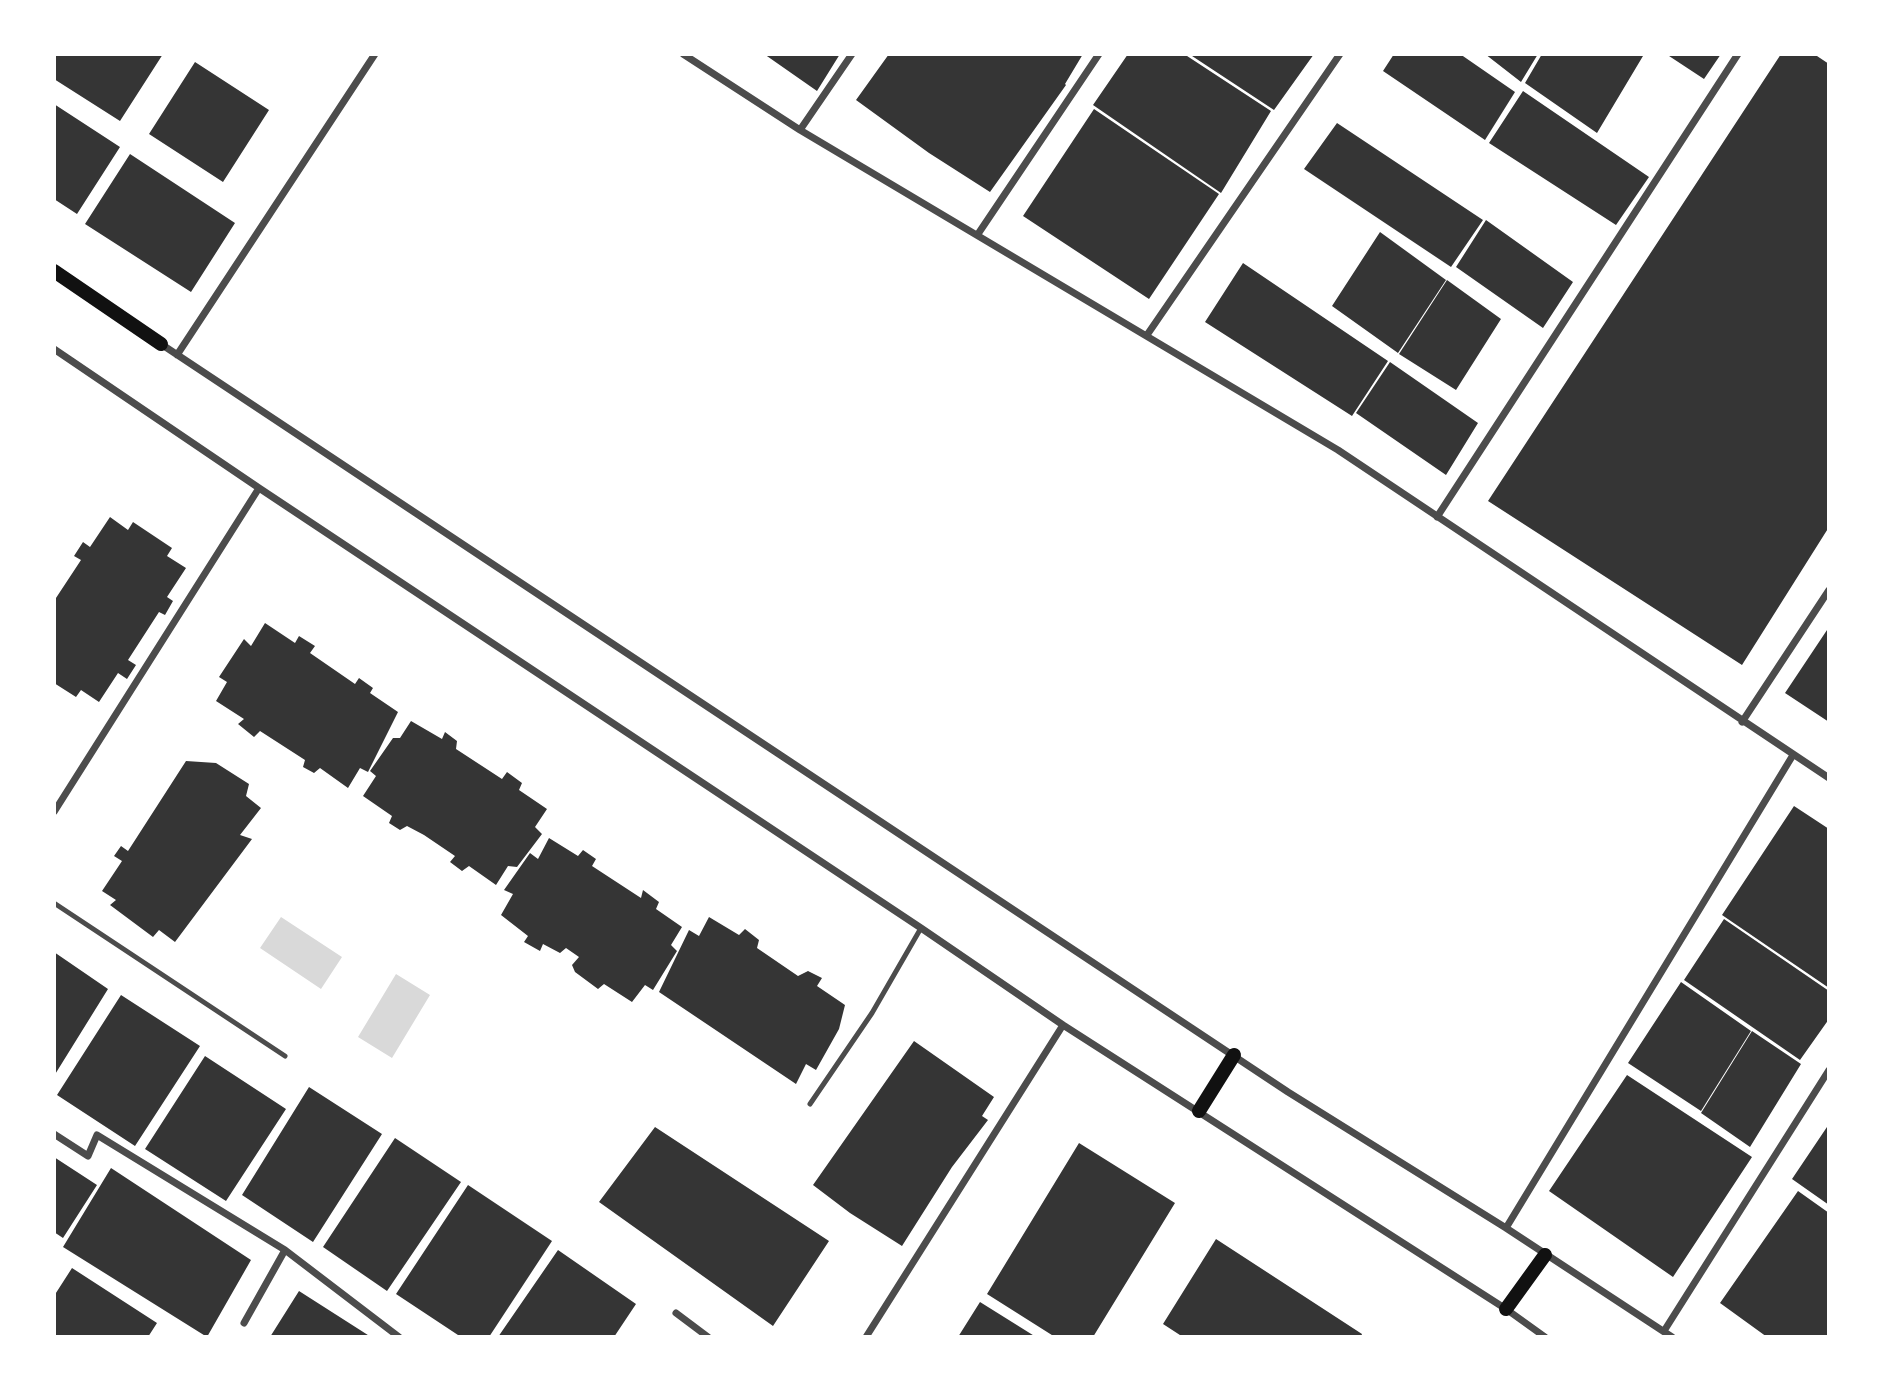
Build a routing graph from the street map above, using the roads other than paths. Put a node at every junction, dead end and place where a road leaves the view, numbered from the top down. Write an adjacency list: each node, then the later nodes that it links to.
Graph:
1 (375, 54): 13 (street)
2 (683, 54): 7 (street)
3 (852, 54): 7 (street)
4 (1099, 54): 8 (street)
5 (1340, 54): 10 (street)
6 (1738, 54): 15 (street)
7 (800, 130): 8 (street)
8 (978, 234): 10 (street)
9 (54, 271): 11 (main road)
10 (1147, 335): 15 (street)
11 (161, 344): 13 (street)
12 (54, 349): 14 (street)
13 (177, 355): 24 (street)
14 (259, 488): 20 (street); 22 (street)
15 (1437, 517): 17 (street)
16 (1829, 590): 17 (street)
17 (1742, 722): 18 (street)
18 (1793, 755): 19 (street); 30 (street)
19 (1829, 778)
20 (54, 812)
21 (54, 903): 25 (lane)
22 (921, 928): 23 (street); 27 (lane)
23 (1063, 1025): 28 (street); 39 (street)
24 (1234, 1055): 28 (main road); 30 (street)
25 (285, 1056)
26 (1829, 1070): 36 (street)
27 (810, 1104)
28 (1199, 1111): 33 (street)
29 (54, 1134): 31 (street)
30 (1506, 1228): 32 (street)
31 (285, 1250): 35 (street); 37 (street)
32 (1545, 1255): 33 (main road); 36 (street)
33 (1506, 1309): 40 (street)
34 (676, 1313): 38 (street)
35 (244, 1323)
36 (1664, 1331): 41 (street)
37 (399, 1337)
38 (708, 1337)
39 (866, 1337)
40 (1545, 1337)
41 (1672, 1337)

